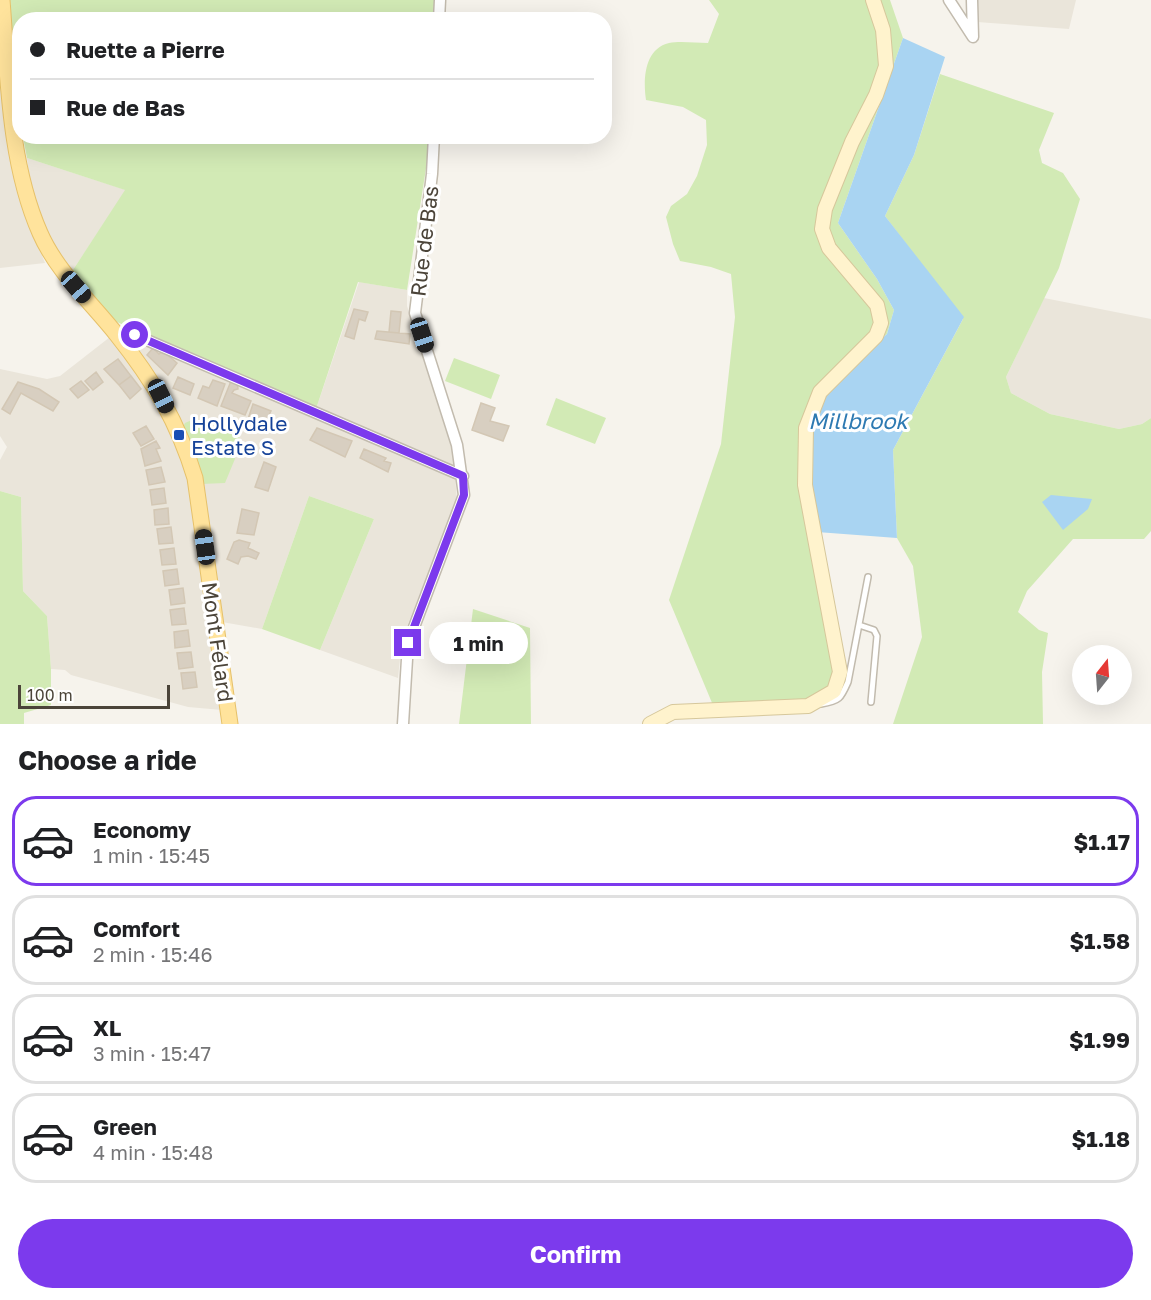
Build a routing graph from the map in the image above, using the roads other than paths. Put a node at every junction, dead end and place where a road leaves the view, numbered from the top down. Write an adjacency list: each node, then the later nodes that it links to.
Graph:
1 (2, 0): 5 (main road, Mont Félard)
2 (949, 0): 3 (street)
3 (972, 0)
4 (876, 1): 13 (street)
5 (12, 117)
6 (15, 144): 8 (main road, Mont Félard)
7 (434, 144): 9 (street, Rue de Bas)
8 (118, 337): 9 (street); 14 (main road, Mont Félard)
9 (463, 476): 15 (street, Rue de Bas)
10 (868, 577): 11 (lane)
11 (859, 625): 12 (lane); 13 (lane)
12 (871, 702)
13 (808, 706): 16 (street)
14 (230, 724)
15 (403, 724)
16 (650, 724)

